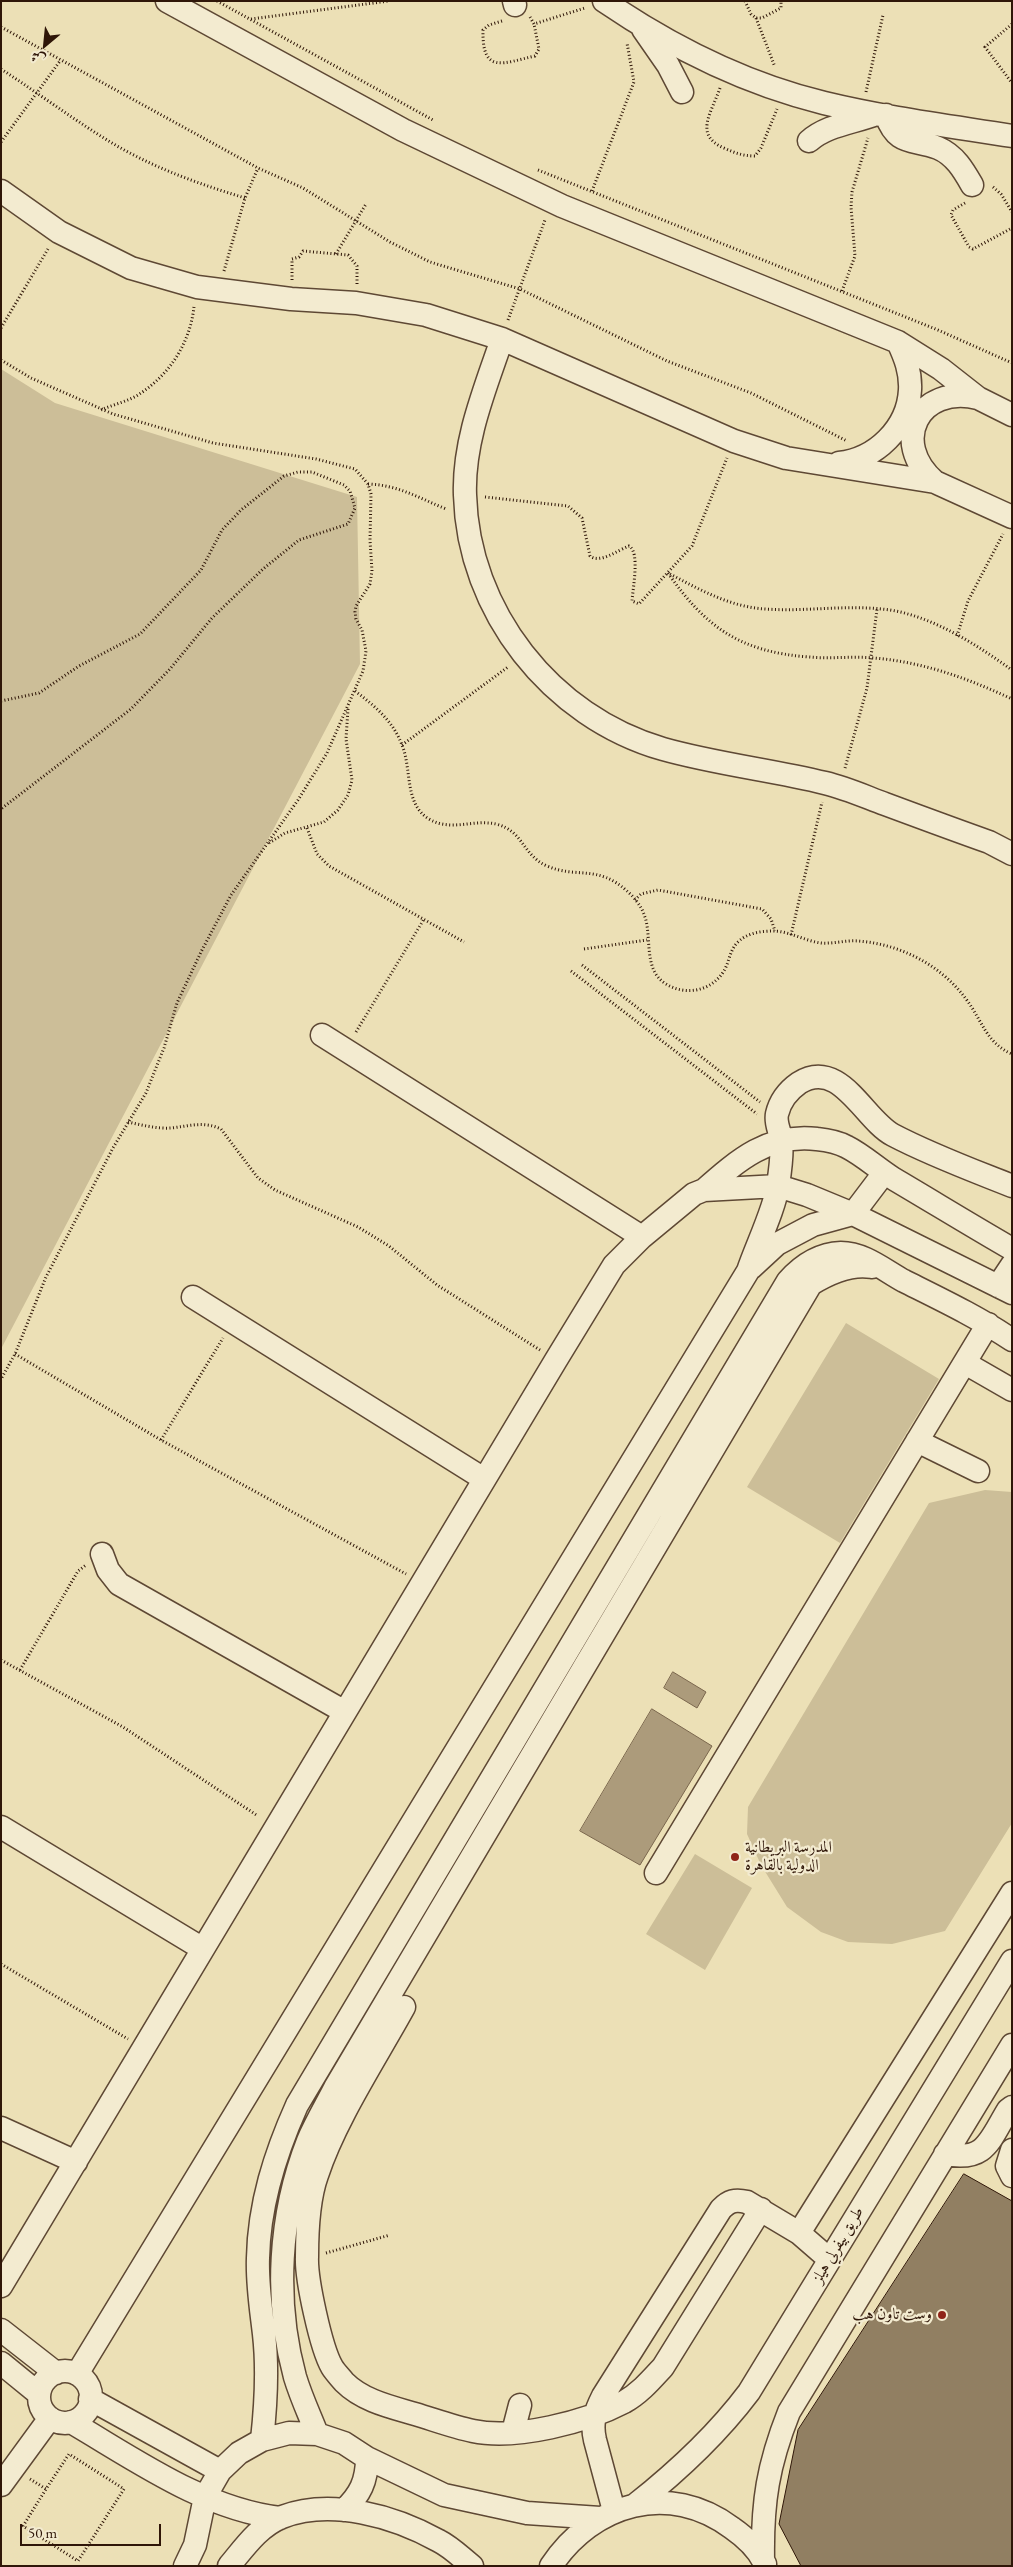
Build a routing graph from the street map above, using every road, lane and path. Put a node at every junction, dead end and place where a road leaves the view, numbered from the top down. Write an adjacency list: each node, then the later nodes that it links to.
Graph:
1 (167, 1): 33 (street)
2 (217, 1): 10 (path)
3 (389, 1): 10 (path)
4 (745, 1): 9 (path)
5 (781, 1): 9 (path)
6 (610, 5): 11 (path); 12 (street); 30 (path)
7 (515, 11): 11 (path); 11 (path)
8 (883, 15): 22 (path)
9 (756, 18): 20 (path)
10 (249, 19): 23 (path)
11 (534, 24)
12 (640, 24): 17 (street); 19 (street)
13 (1012, 24): 18 (path)
14 (1, 27): 15 (path)
15 (60, 61): 21 (path); 28 (path)
16 (1, 69): 21 (path)
17 (727, 70): 20 (street); 20 (path)
18 (1012, 83)
19 (682, 92)
20 (785, 92): 22 (street)
21 (38, 93): 26 (path); 32 (path)
22 (874, 113): 24 (street); 25 (street); 31 (street); 43 (path)
23 (438, 122)
24 (1012, 136)
25 (809, 141)
26 (1, 142)
27 (529, 166): 30 (path)
28 (258, 168): 32 (path); 36 (path)
29 (1, 191): 38 (street)
30 (592, 192): 50 (path)
31 (976, 193): 35 (path); 37 (path)
32 (245, 198): 42 (path)
33 (552, 201): 41 (path); 48 (street)
34 (366, 204): 36 (path)
35 (1012, 212)
36 (356, 220): 39 (path); 41 (path)
37 (1012, 228)
38 (59, 232): 40 (street); 46 (path)
39 (336, 254): 44 (path); 45 (path)
40 (197, 287): 42 (street); 52 (path)
41 (520, 289): 47 (path); 56 (path)
42 (220, 290): 44 (street)
43 (842, 291)
44 (292, 298): 45 (street)
45 (356, 303): 47 (street)
46 (1, 328)
47 (502, 338): 55 (street); 60 (street)
48 (898, 342): 51 (street); 54 (street)
49 (1, 360): 52 (path)
50 (1012, 363)
51 (978, 398): 53 (street); 54 (street)
52 (102, 410): 59 (path)
53 (1012, 415)
54 (911, 417): 56 (street); 58 (street)
55 (734, 441): 57 (street); 63 (path)
56 (872, 453): 57 (street)
57 (827, 464): 58 (street)
58 (935, 482): 62 (street)
59 (368, 484): 61 (path); 69 (path)
60 (465, 495): 61 (street); 63 (path)
61 (468, 518): 66 (street)
62 (1010, 522): 65 (path)
63 (668, 573): 64 (path); 67 (path)
64 (877, 609): 65 (path); 67 (path)
65 (957, 636): 68 (path)
66 (523, 656): 73 (path); 74 (street)
67 (872, 658): 70 (path); 74 (path)
68 (1012, 670)
69 (356, 691): 72 (path); 73 (path)
70 (1012, 699)
71 (1, 701): 75 (path)
72 (348, 706): 76 (path); 77 (path)
73 (402, 745): 79 (path)
74 (833, 785): 78 (street); 82 (path)
75 (1, 809)
76 (307, 828): 77 (path); 80 (path)
77 (265, 845): 91 (path)
78 (1012, 854)
79 (635, 900): 81 (path); 83 (path)
80 (424, 919): 84 (path); 89 (path)
81 (775, 931): 82 (path); 83 (path)
82 (791, 935): 90 (path)
83 (647, 940): 85 (path)
84 (464, 942)
85 (584, 949)
86 (582, 965): 92 (path)
87 (571, 971): 92 (path)
88 (322, 1035): 89 (street)
89 (345, 1050): 98 (street)
90 (1012, 1054)
91 (128, 1122): 108 (path); 109 (path)
92 (779, 1128): 93 (street); 94 (street); 95 (street); 96 (street)
93 (884, 1172): 97 (street); 99 (street)
94 (778, 1186): 96 (street); 97 (street); 101 (street)
95 (1012, 1186)
96 (704, 1190): 98 (street)
97 (853, 1214): 101 (street); 103 (street)
98 (642, 1237): 109 (street)
99 (1012, 1249)
100 (1012, 1265): 103 (street)
101 (748, 1271): 147 (street)
102 (804, 1277): 106 (street); 143 (street); 156 (street)
103 (1005, 1289)
104 (193, 1297): 105 (street)
105 (233, 1322): 113 (path); 116 (street)
106 (988, 1324): 107 (street); 110 (street)
107 (1012, 1340)
108 (15, 1354): 111 (path); 113 (path)
109 (556, 1360): 116 (street)
110 (965, 1363): 112 (street); 114 (street)
111 (1, 1379)
112 (1012, 1390)
113 (161, 1440): 118 (path)
114 (917, 1441): 115 (street); 124 (street)
115 (978, 1471)
116 (484, 1479): 118 (street)
117 (104, 1558): 120 (path); 121 (street)
118 (422, 1583): 121 (street)
119 (1, 1660): 120 (path)
120 (20, 1670): 123 (path)
121 (345, 1712): 123 (street)
122 (1, 1827): 126 (street)
123 (276, 1827): 126 (street)
124 (656, 1873)
125 (1012, 1893): 139 (street)
126 (203, 1949): 130 (street)
127 (1012, 1961): 141 (street, طريق بيفرلي هيلز)
128 (1, 1964): 130 (path)
129 (404, 2007): 142 (street)
130 (144, 2048): 136 (street)
131 (1011, 2049): 135 (street)
132 (1012, 2107): 135 (street)
133 (1, 2128): 136 (street)
134 (1012, 2150): 137 (street)
135 (945, 2154): 166 (street)
136 (76, 2162): 144 (street)
137 (1012, 2176)
138 (761, 2209): 139 (street); 151 (street); 151 (street)
139 (799, 2233): 141 (street)
140 (390, 2235): 142 (path)
141 (829, 2259): 164 (street, طريق بيفرلي هيلز)
142 (308, 2270): 143 (street); 153 (street)
143 (283, 2284): 154 (street)
144 (1, 2286)
145 (1, 2330): 147 (street)
146 (1, 2363): 148 (street)
147 (66, 2374): 148 (street); 149 (street)
148 (39, 2394): 152 (street)
149 (90, 2399): 152 (street); 155 (street)
150 (520, 2406): 153 (street)
151 (594, 2415): 153 (street); 164 (street)
152 (60, 2420): 158 (street); 160 (street)
153 (513, 2432)
154 (317, 2434): 156 (street); 157 (street)
155 (159, 2437): 158 (street); 159 (street)
156 (262, 2440): 159 (street)
157 (367, 2458): 163 (street); 164 (street)
158 (142, 2463): 162 (street)
159 (220, 2471): 162 (street)
160 (7, 2476): 161 (path)
161 (46, 2489): 161 (path)
162 (205, 2497): 165 (street); 167 (street)
163 (344, 2510): 165 (street); 169 (street)
164 (616, 2512): 166 (street); 170 (street, طريق بيفرلي هيلز)
165 (280, 2518): 168 (street)
166 (765, 2563)
167 (185, 2566)
168 (229, 2566)
169 (472, 2566)
170 (551, 2566)

